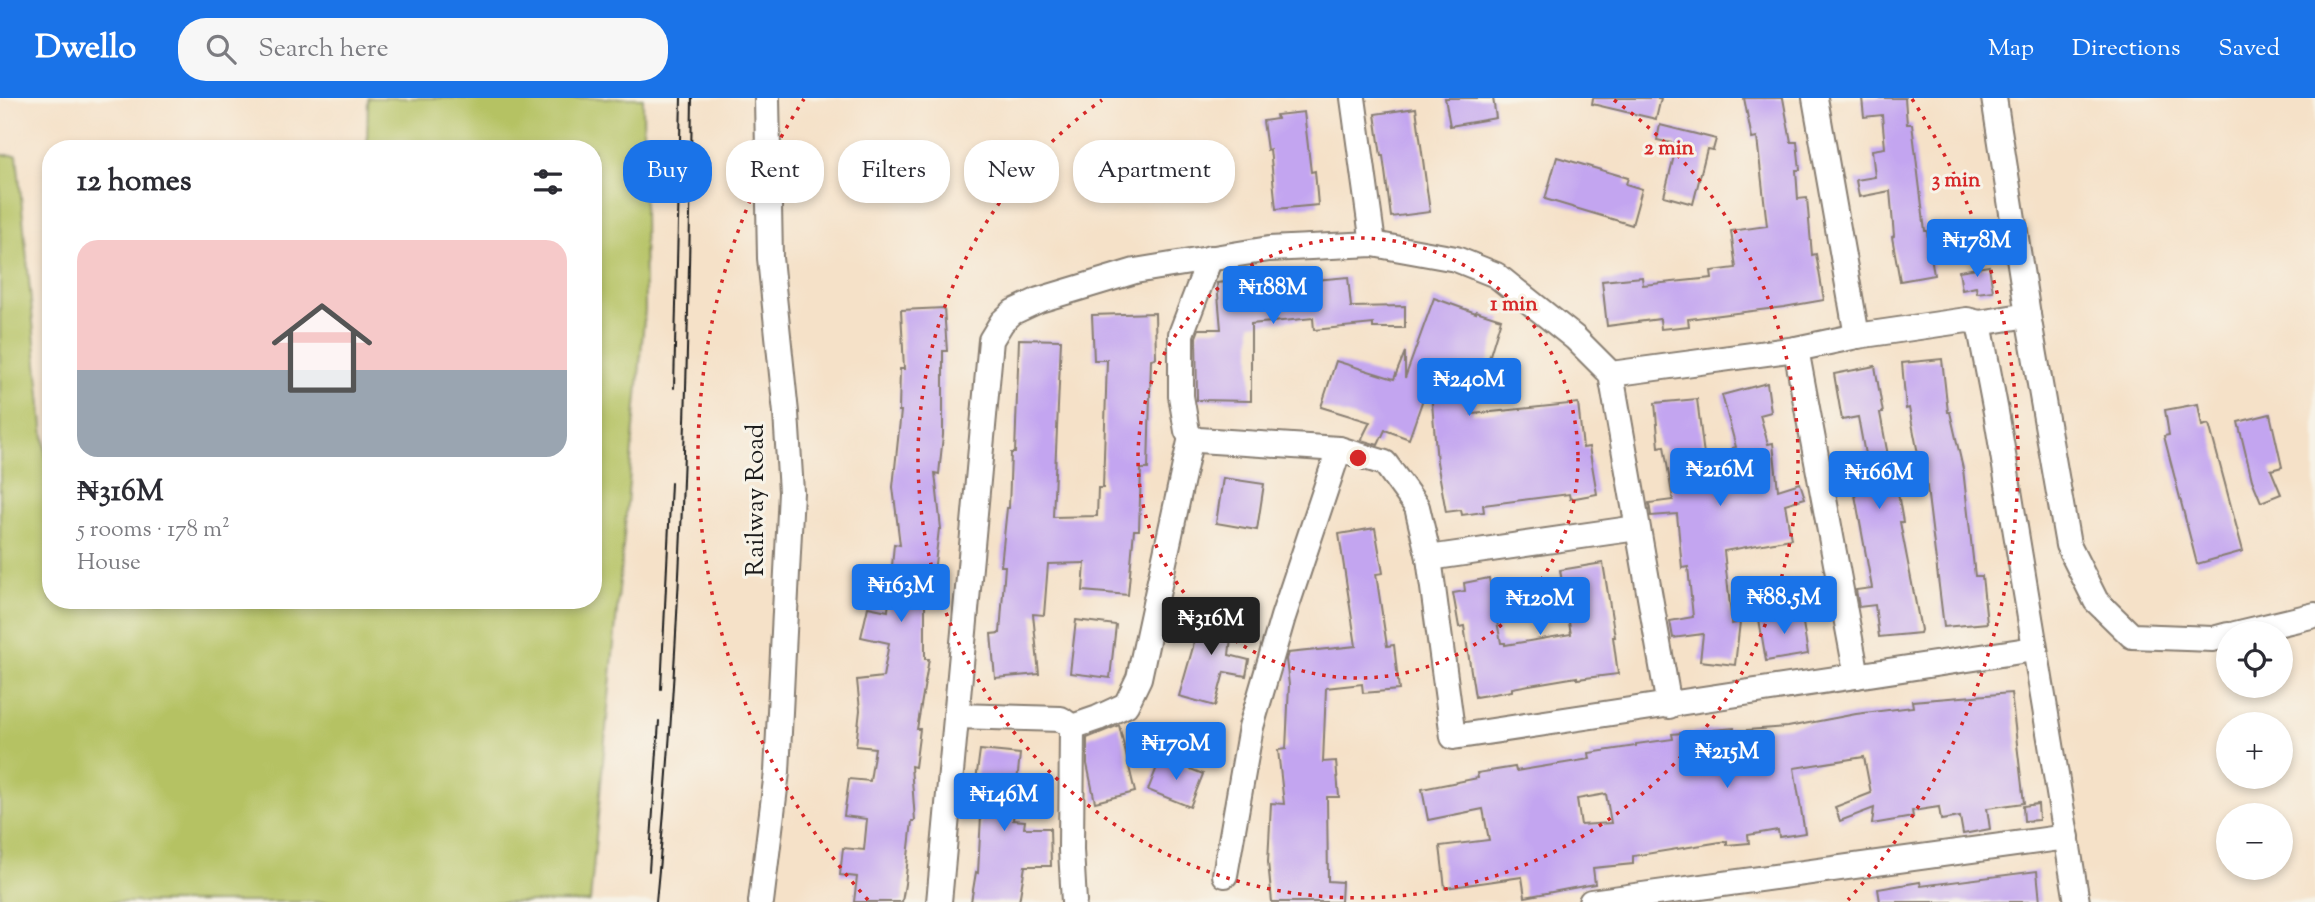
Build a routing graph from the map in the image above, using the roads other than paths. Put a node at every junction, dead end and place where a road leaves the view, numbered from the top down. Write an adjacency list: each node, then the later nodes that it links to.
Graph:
1 (767, 98): 26 (street, Railway Road)
2 (1353, 98): 5 (street)
3 (1815, 98): 9 (street)
4 (1994, 98): 7 (street)
5 (1373, 244): 6 (street); 11 (street)
6 (1210, 258): 12 (street); 22 (street)
7 (2028, 315): 8 (street); 18 (street)
8 (1979, 323): 9 (street); 19 (street)
9 (1857, 336): 10 (street)
10 (1796, 349): 11 (street); 20 (street)
11 (1611, 374): 14 (street)
12 (1191, 437): 13 (street); 23 (street)
13 (1339, 449): 15 (street); 25 (street)
14 (1637, 528): 15 (street); 21 (street)
15 (1429, 558): 21 (street)
16 (2315, 615): 17 (street)
17 (2290, 621)
18 (2216, 638)
19 (2034, 649): 20 (street); 24 (street)
20 (1857, 676): 21 (street)
21 (1669, 706)
22 (956, 716): 23 (street); 27 (street)
23 (1072, 727): 28 (street)
24 (2067, 837): 29 (street); 30 (street)
25 (1225, 875)
26 (761, 902)
27 (939, 902)
28 (1074, 902)
29 (1591, 902)
30 (2077, 902)

